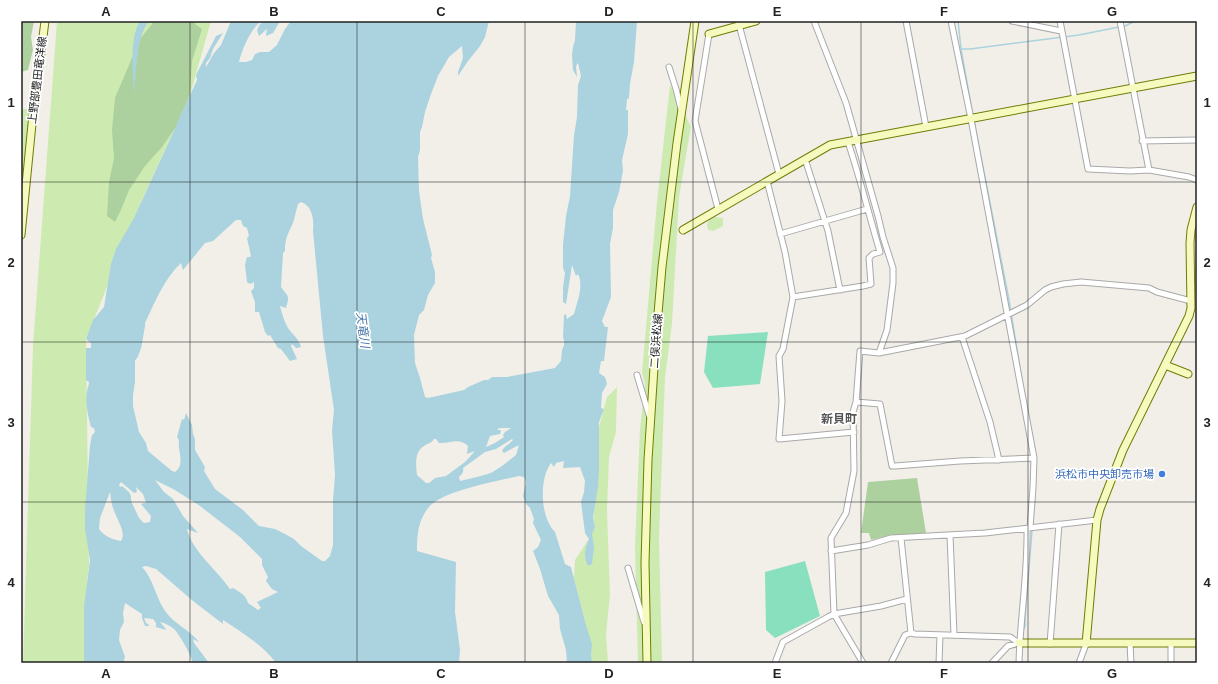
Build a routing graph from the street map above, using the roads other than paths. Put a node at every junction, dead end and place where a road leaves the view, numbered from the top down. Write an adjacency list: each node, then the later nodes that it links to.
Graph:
1 (44, 21): 29 (street, 上野部豊田竜洋線)
2 (695, 21): 17 (street, 二俣浜松線)
3 (756, 21): 10 (street)
4 (814, 21): 20 (street)
5 (906, 21): 19 (street)
6 (951, 21): 18 (street)
7 (1012, 21): 12 (street)
8 (1060, 21): 12 (street)
9 (1120, 21): 15 (street)
10 (738, 23): 11 (street); 26 (street)
11 (709, 34): 32 (street)
12 (1062, 35): 16 (street)
13 (669, 67): 17 (street)
14 (1197, 76): 15 (street)
15 (1133, 89): 16 (street); 22 (street)
16 (1074, 100): 18 (street); 25 (street)
17 (682, 112): 47 (street, 二俣浜松線)
18 (971, 119): 19 (street); 40 (street)
19 (926, 127): 20 (street)
20 (856, 140): 23 (street); 42 (street)
21 (1197, 140): 22 (street)
22 (1142, 141): 25 (street)
23 (848, 142): 24 (street); 31 (street)
24 (805, 159): 26 (street); 33 (street)
25 (1149, 170): 27 (street)
26 (779, 174): 28 (street)
27 (1197, 180)
28 (767, 181): 32 (street); 35 (street)
29 (23, 202): 36 (street, 上野部豊田竜洋線)
30 (1197, 207): 39 (street)
31 (867, 208): 33 (street); 37 (street)
32 (718, 210): 34 (street)
33 (825, 220): 35 (street); 37 (street)
34 (683, 230)
35 (780, 234): 38 (street)
36 (21, 235)
37 (840, 290): 38 (street)
38 (793, 297): 48 (street)
39 (1191, 301): 40 (street); 43 (street)
40 (1008, 314): 41 (street); 49 (street)
41 (962, 337): 42 (street); 50 (street)
42 (878, 353): 46 (street)
43 (1165, 365): 44 (street); 51 (street)
44 (1188, 374)
45 (637, 375): 47 (street)
46 (856, 402): 48 (street); 50 (street)
47 (651, 419): 60 (street, 二俣浜松線)
48 (854, 432): 56 (street)
49 (1034, 458): 50 (street); 53 (street)
50 (999, 460)
51 (1097, 520): 52 (street); 69 (street)
52 (1059, 524): 53 (street); 68 (street)
53 (1029, 528): 54 (street); 67 (street)
54 (950, 535): 55 (street); 63 (street)
55 (901, 538): 56 (street); 58 (street)
56 (831, 551): 59 (street)
57 (628, 568): 60 (street)
58 (907, 600): 59 (street); 61 (street)
59 (834, 614): 71 (street); 72 (street)
60 (646, 628): 70 (street, 二俣浜松線)
61 (911, 633): 62 (street); 73 (street)
62 (940, 635): 63 (street); 74 (street)
63 (954, 635): 67 (street)
64 (1130, 643): 65 (street); 69 (street); 78 (street)
65 (1171, 643): 66 (street); 79 (street)
66 (1197, 643)
67 (1020, 644): 68 (street); 75 (street); 76 (street)
68 (1050, 644): 69 (street)
69 (1086, 644): 77 (street)
70 (647, 663)
71 (775, 663)
72 (863, 663)
73 (891, 663)
74 (939, 663)
75 (992, 663)
76 (1019, 663)
77 (1079, 663)
78 (1131, 663)
79 (1171, 663)

